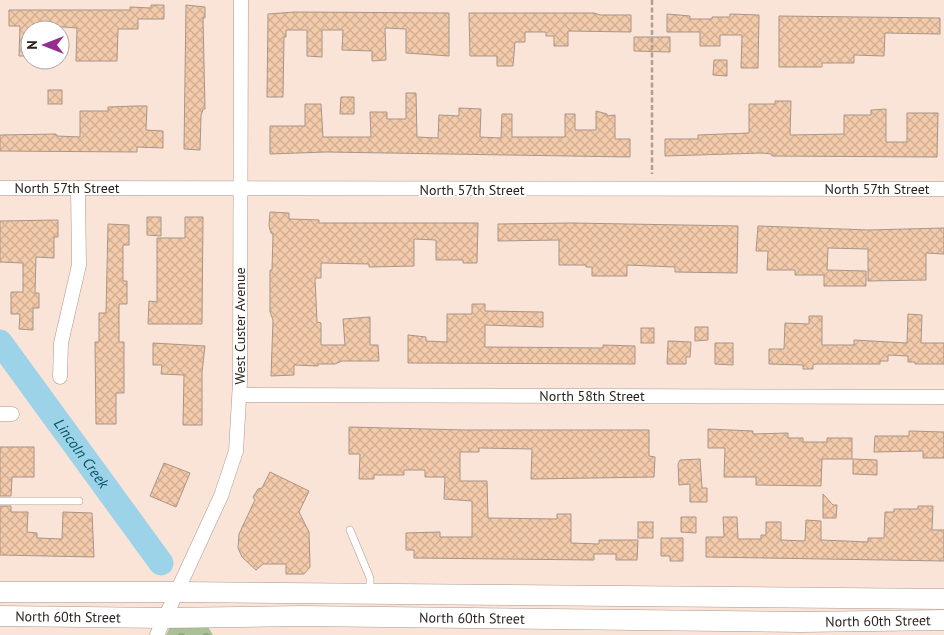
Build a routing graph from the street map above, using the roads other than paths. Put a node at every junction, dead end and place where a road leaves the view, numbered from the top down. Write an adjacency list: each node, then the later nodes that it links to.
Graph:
1 (241, 0): 5 (street, West Custer Avenue)
2 (0, 188): 3 (street, North 57th Street)
3 (78, 188): 5 (street, North 57th Street); 6 (street)
4 (944, 189): 5 (street, North 57th Street)
5 (240, 190): 7 (street, West Custer Avenue)
6 (60, 378)
7 (240, 395): 8 (street, North 58th Street); 13 (street, West Custer Avenue)
8 (944, 397)
9 (0, 501): 10 (lane)
10 (79, 502)
11 (350, 530): 14 (lane)
12 (0, 592): 13 (main road, North 60th Street)
13 (177, 592): 14 (main road, North 60th Street); 18 (street, West Custer Avenue)
14 (370, 593): 15 (main road, North 60th Street)
15 (944, 599)
16 (0, 616): 18 (main road, North 60th Street)
17 (944, 620): 18 (main road, North 60th Street)
18 (161, 627)

